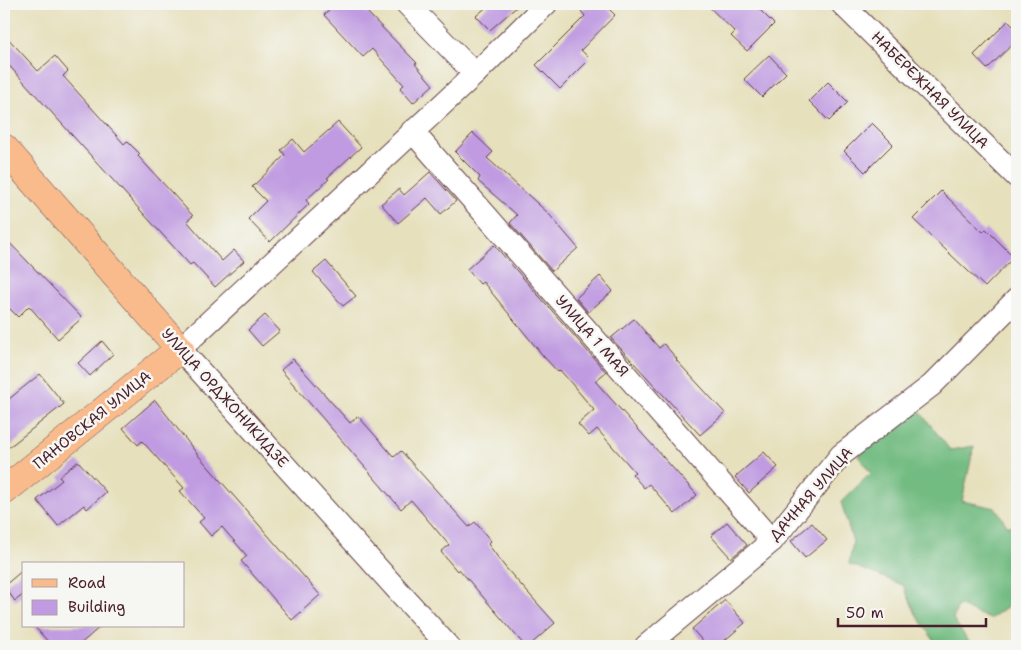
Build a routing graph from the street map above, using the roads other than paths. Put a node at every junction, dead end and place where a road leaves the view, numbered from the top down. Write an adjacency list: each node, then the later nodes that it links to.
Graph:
1 (408, 4): 4 (street)
2 (546, 4): 4 (street)
3 (842, 4): 7 (street, НАБЕРЕЖНАЯ УЛИЦА)
4 (475, 74): 5 (street)
5 (412, 131): 9 (street); 11 (street, УЛИЦА 1 МАЯ)
6 (4, 148): 9 (main road, УЛИЦА ОРДЖОНИКИДЗЕ)
7 (1017, 177)
8 (1017, 299): 11 (street, ДАЧНАЯ УЛИЦА)
9 (180, 349): 10 (main road, ПАНОВСКАЯ УЛИЦА); 12 (street, УЛИЦА ОРДЖОНИКИДЗЕ)
10 (4, 491)
11 (772, 541): 13 (street, ДАЧНАЯ УЛИЦА)
12 (448, 646)
13 (646, 646)

